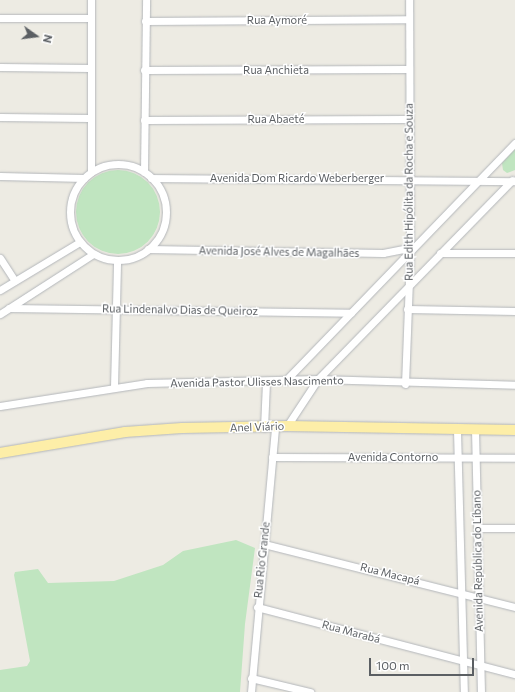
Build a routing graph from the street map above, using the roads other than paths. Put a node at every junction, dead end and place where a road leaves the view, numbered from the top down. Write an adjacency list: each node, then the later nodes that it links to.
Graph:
1 (91, 0): 5 (street)
2 (146, 0): 7 (street)
3 (409, 0): 6 (street, Rua Edith Hipólita da Rocha e Souza)
4 (0, 18): 5 (street)
5 (91, 18): 9 (street)
6 (409, 19): 7 (street, Rua Aymoré); 10 (street, Rua Edith Hipólita da Rocha e Souza)
7 (146, 21): 11 (street)
8 (0, 67): 9 (street)
9 (90, 68): 13 (street)
10 (409, 69): 11 (street, Rua Anchieta); 14 (street, Rua Edith Hipólita da Rocha e Souza)
11 (144, 70): 15 (street)
12 (0, 117): 13 (street)
13 (90, 118): 17 (street)
14 (408, 119): 15 (street, Rua Abaeté); 22 (street, Rua Edith Hipólita da Rocha e Souza)
15 (144, 120): 18 (street)
16 (515, 143): 23 (street)
17 (91, 172): 18 (street); 20 (street)
18 (144, 172): 21 (street)
19 (0, 176): 20 (street)
20 (84, 178): 25 (street)
21 (151, 178): 22 (street, Avenida Dom Ricardo Weberberger); 26 (street)
22 (408, 179): 23 (street, Avenida Dom Ricardo Weberberger); 27 (street, Rua Edith Hipólita da Rocha e Souza)
23 (478, 180): 24 (street, Avenida Dom Ricardo Weberberger); 27 (street)
24 (514, 180): 28 (street)
25 (80, 242): 30 (street); 33 (street)
26 (148, 249): 27 (street, Avenida José Alves de Magalhães); 32 (street)
27 (409, 251): 34 (street, Rua Edith Hipólita da Rocha e Souza); 40 (street)
28 (440, 253): 29 (street); 34 (street)
29 (515, 253)
30 (93, 254): 32 (street); 36 (street)
31 (0, 258): 33 (street)
32 (117, 261): 37 (street)
33 (15, 281): 35 (street)
34 (409, 286): 38 (street, Rua Edith Hipólita da Rocha e Souza); 42 (street)
35 (0, 290)
36 (9, 308): 37 (street, Rua Lindenalvo Dias de Queiroz); 41 (street)
37 (114, 309): 40 (street, Rua Lindenalvo Dias de Queiroz); 47 (street)
38 (407, 309): 39 (street); 45 (street, Rua Edith Hipólita da Rocha e Souza)
39 (515, 311)
40 (351, 313): 43 (street)
41 (0, 314)
42 (318, 379): 43 (street, Avenida Pastor Ulisses Nascimento); 45 (street, Avenida Pastor Ulisses Nascimento); 49 (street)
43 (285, 381): 44 (street, Avenida Pastor Ulisses Nascimento)
44 (266, 382): 47 (street, Avenida Pastor Ulisses Nascimento); 51 (street)
45 (405, 384): 46 (street, Avenida Pastor Ulisses Nascimento)
46 (515, 385)
47 (114, 387): 48 (street, Avenida Pastor Ulisses Nascimento)
48 (0, 406)
49 (287, 426): 50 (main road, Anel Viário); 53 (main road, Anel Viário)
50 (274, 427): 51 (main road, Anel Viário); 56 (street, Rua Rio Grande)
51 (264, 428): 55 (main road, Anel Viário)
52 (475, 429): 53 (main road, Anel Viário); 54 (main road, Anel Viário); 57 (street, Avenida República do Líbano)
53 (457, 430): 58 (street, Avenida República do Líbano)
54 (515, 430)
55 (0, 453)
56 (272, 457): 58 (street, Avenida Contorno); 62 (street, Rua Rio Grande)
57 (476, 457): 58 (street, Avenida Contorno); 59 (street, Avenida Contorno); 60 (street, Avenida República do Líbano)
58 (458, 458): 63 (street, Avenida República do Líbano)
59 (515, 458)
60 (478, 528): 61 (street); 64 (street, Avenida República do Líbano)
61 (515, 528)
62 (264, 544): 63 (street, Rua Macapá); 66 (street, Rua Rio Grande)
63 (463, 592): 64 (street, Rua Macapá); 67 (street, Avenida República do Líbano)
64 (479, 597): 65 (street, Rua Macapá); 68 (street, Avenida República do Líbano)
65 (515, 606)
66 (257, 607): 67 (street, Rua Marabá); 70 (street, Rua Rio Grande)
67 (464, 662): 68 (street, Rua Marabá); 73 (street, Avenida República do Líbano)
68 (481, 665): 69 (street, Rua Marabá); 74 (street, Avenida República do Líbano)
69 (515, 674)
70 (250, 678): 71 (street, Rua Rio Grande); 72 (street)
71 (251, 692)
72 (310, 692)
73 (464, 692)
74 (481, 692)

